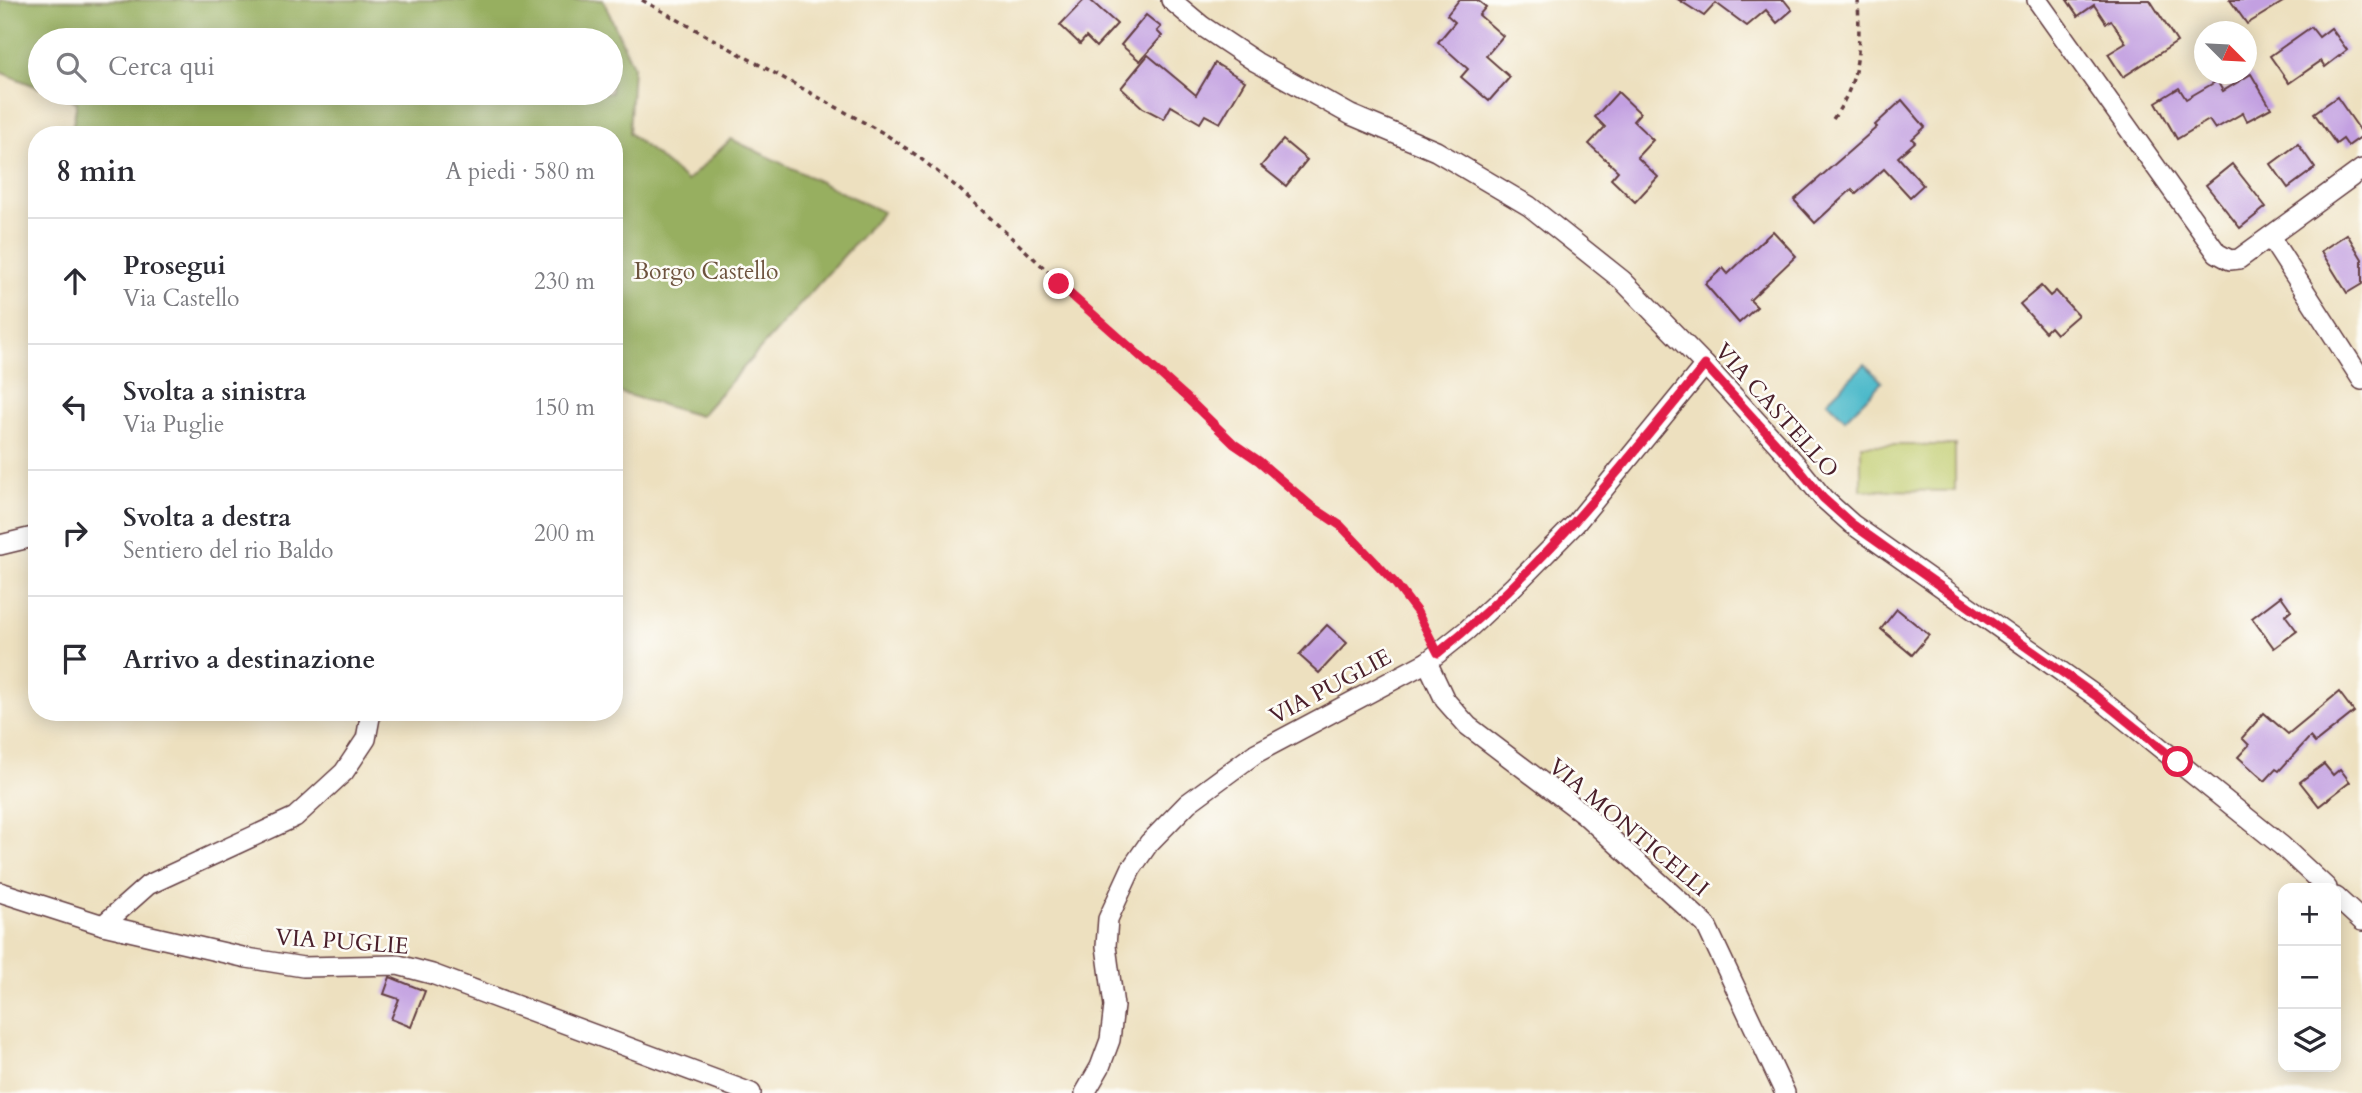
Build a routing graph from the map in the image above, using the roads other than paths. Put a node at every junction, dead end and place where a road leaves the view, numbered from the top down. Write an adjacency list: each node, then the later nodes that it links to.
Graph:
1 (1171, 0): 5 (street, VIA CASTELLO)
2 (2037, 0): 4 (street)
3 (2362, 169): 4 (street)
4 (2270, 237): 6 (street)
5 (1705, 365): 9 (street, VIA PUGLIE); 11 (street, VIA CASTELLO)
6 (2362, 380)
7 (28, 538): 8 (street)
8 (0, 545)
9 (1433, 658): 17 (street, VIA PUGLIE); 18 (street, VIA MONTICELLI)
10 (369, 721): 15 (street)
11 (2322, 883)
12 (0, 892): 15 (street, VIA PUGLIE)
13 (2341, 902): 14 (street)
14 (2362, 921)
15 (103, 925): 16 (street, VIA PUGLIE)
16 (751, 1093)
17 (1085, 1093)
18 (1785, 1093)

